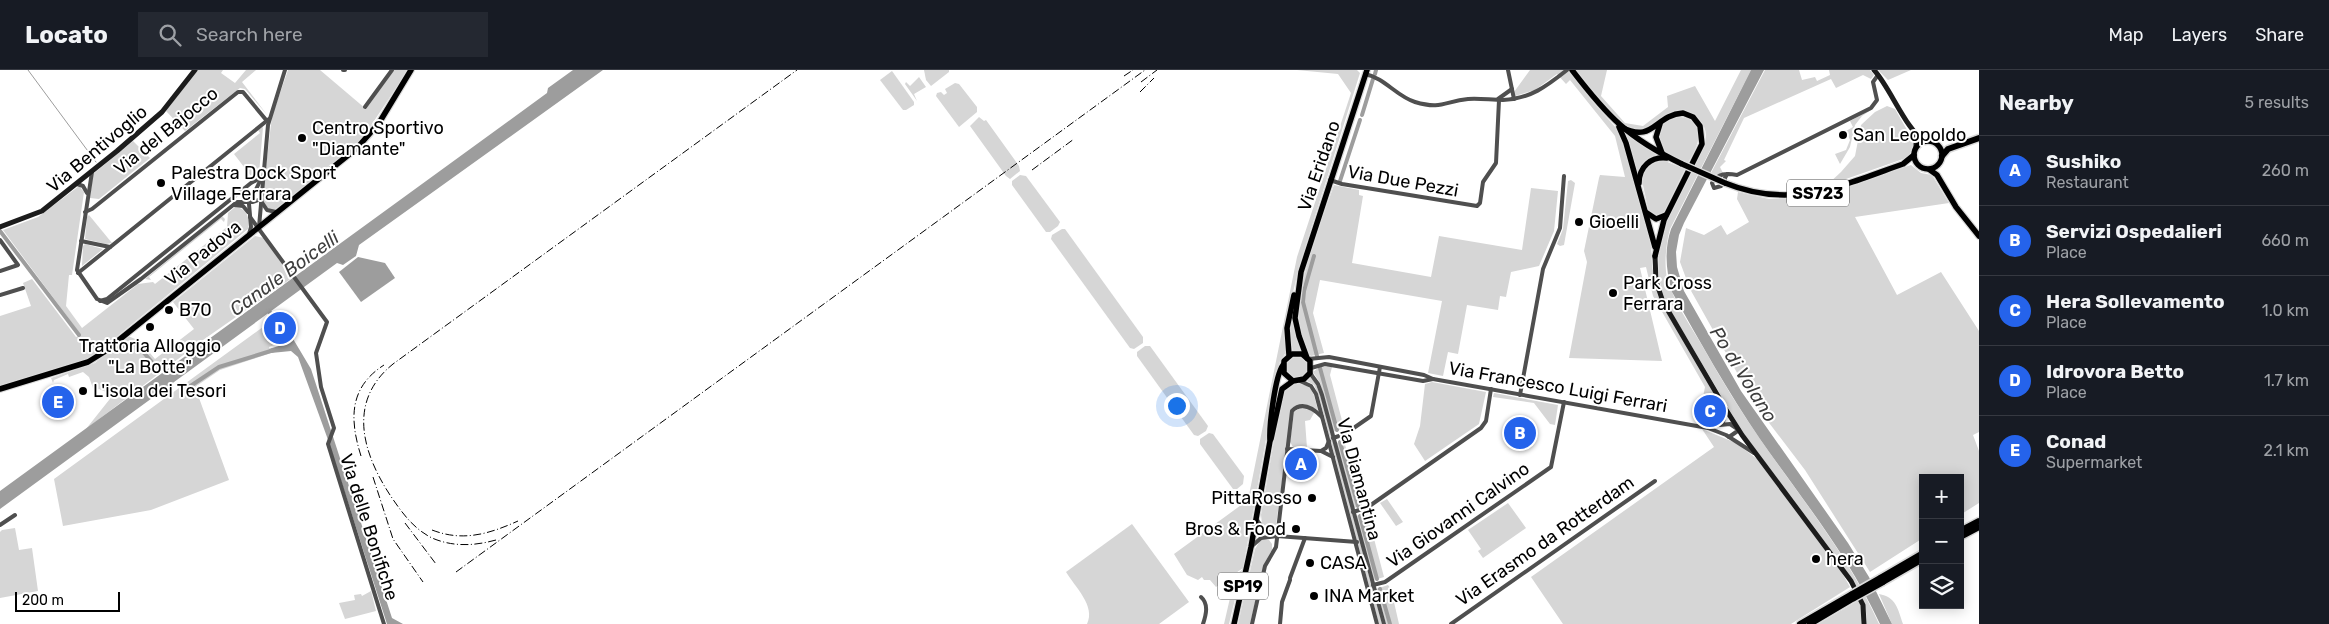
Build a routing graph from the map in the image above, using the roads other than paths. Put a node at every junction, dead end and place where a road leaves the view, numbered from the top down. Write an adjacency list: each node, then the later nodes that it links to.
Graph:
1 (194, 70): 32 (main road, Via Bentivoglio)
2 (285, 70): 15 (street)
3 (392, 70): 14 (street)
4 (411, 70): 52 (main road, Via Padova)
5 (1508, 70): 11 (street)
6 (1567, 70): 12 (street)
7 (1874, 70): 10 (main road)
8 (1573, 71): 17 (main road, SS723)
9 (1368, 73): 13 (street); 38 (main road, Via Eridano)
10 (1878, 75): 18 (main road); 33 (street)
11 (1512, 89): 12 (street); 13 (street)
12 (1514, 99): 13 (street)
13 (1498, 100): 38 (street, Via Due Pezzi)
14 (365, 107)
15 (268, 120): 35 (street); 47 (street, Via del Bajocco); 63 (street)
16 (1660, 124): 17 (main road); 24 (main road); 55 (main road)
17 (1618, 125): 24 (main road, SS723); 44 (main road)
18 (1915, 134): 20 (main road); 22 (main road)
19 (1979, 138): 23 (highway)
20 (1925, 141): 21 (main road); 22 (main road)
21 (1939, 146): 23 (highway); 26 (main road)
22 (1916, 147): 25 (main road)
23 (1953, 147): 26 (highway)
24 (1663, 155): 27 (main road, SS723)
25 (1914, 155): 28 (main road, SS723); 30 (main road)
26 (1942, 156): 29 (main road)
27 (1674, 160): 28 (main road, SS723, bridge); 44 (main road)
28 (1903, 164): 30 (main road, SS723)
29 (1939, 165): 31 (main road); 37 (main road)
30 (1919, 166): 31 (main road, SS723)
31 (1930, 170): 37 (main road)
32 (92, 171): 36 (main road, Via Bentivoglio); 40 (street)
33 (1727, 174)
34 (1564, 176): 86 (street)
35 (262, 177): 42 (street); 43 (street); 46 (street)
36 (83, 178): 39 (main road, Via Bentivoglio); 40 (street); 41 (street)
37 (1941, 180): 60 (main road)
38 (1332, 181): 66 (main road, Via Eridano)
39 (77, 184): 41 (street); 56 (main road, Via Bentivoglio)
40 (90, 184): 45 (street)
41 (83, 186): 45 (street)
42 (246, 187): 43 (street); 68 (street)
43 (256, 187): 46 (street); 48 (street)
44 (1640, 192): 53 (main road)
45 (87, 196): 47 (street); 49 (street)
46 (261, 196): 48 (street); 52 (street); 57 (street)
47 (100, 201): 49 (street, Via del Bajocco); 51 (street, Via del Bajocco)
48 (251, 201): 50 (street); 54 (street)
49 (86, 205): 51 (street)
50 (232, 206): 54 (street); 69 (street)
51 (85, 212): 62 (street)
52 (278, 212): 57 (main road, Via Padova)
53 (1646, 212): 55 (main road); 58 (main road)
54 (249, 215): 57 (street, Via delle Bonifiche); 59 (street)
55 (1666, 215): 58 (main road); 64 (main road)
56 (1, 226)
57 (259, 227): 59 (main road, Via Padova); 119 (street, Via delle Bonifiche)
58 (1652, 230): 64 (main road)
59 (247, 236): 84 (main road, Via Padova)
60 (1979, 236)
61 (0, 240): 65 (street)
62 (81, 241): 63 (street); 67 (street)
63 (110, 247): 67 (street)
64 (1655, 256): 88 (main road)
65 (0, 271)
66 (1301, 272): 73 (main road, Via Eridano); 75 (main road, Via Eridano)
67 (78, 273): 72 (street)
68 (137, 274): 69 (street); 72 (street)
69 (141, 279): 72 (street)
70 (23, 288): 71 (street)
71 (0, 295)
72 (100, 301)
73 (1289, 355): 75 (main road); 77 (main road)
74 (1329, 357): 75 (street, Via Francesco Luigi Ferrari); 76 (street); 78 (street, Via Francesco Luigi Ferrari)
75 (1308, 358): 79 (main road, Via Eridano)
76 (1328, 364): 79 (street, Via Francesco Luigi Ferrari); 80 (street, Via Francesco Luigi Ferrari)
77 (1283, 365): 82 (main road); 95 (main road, SP19)
78 (1380, 366): 80 (street); 81 (street, Via Francesco Luigi Ferrari)
79 (1311, 370): 83 (main road); 94 (street, Via Diamantina)
80 (1378, 373): 81 (street, Via Francesco Luigi Ferrari); 94 (street)
81 (1433, 379): 85 (street, Via Francesco Luigi Ferrari)
82 (1293, 381): 83 (main road); 95 (main road, SP19)
83 (1300, 381): 89 (street, Via Diamantina)
84 (0, 389)
85 (1491, 389): 86 (street, Via Francesco Luigi Ferrari); 101 (street)
86 (1520, 395): 87 (street, Via Francesco Luigi Ferrari)
87 (1564, 402): 91 (street, Via Francesco Luigi Ferrari); 116 (street, Via Giovanni Calvino)
88 (1725, 408): 90 (street); 92 (main road)
89 (1323, 419): 94 (street, Via Diamantina); 96 (street)
90 (1720, 424): 91 (street, Via Francesco Luigi Ferrari); 92 (street)
91 (1708, 428): 93 (street, Via Francesco Luigi Ferrari)
92 (1739, 430): 93 (street); 99 (main road)
93 (1728, 437): 99 (street, Via Francesco Luigi Ferrari)
94 (1331, 439): 97 (street); 98 (street, Via Diamantina); 101 (street, Via Diamantina)
95 (1270, 441): 103 (main road, SP19)
96 (1287, 449): 97 (street); 108 (street)
97 (1321, 451): 98 (street)
98 (1333, 457): 111 (street, Via Diamantina)
99 (1759, 458): 129 (main road)
100 (1655, 481): 126 (street, Via Erasmo da Rotterdam)
101 (1353, 512): 116 (street, Via Diamantina)
102 (15, 515): 105 (street)
103 (1256, 518): 108 (street); 112 (main road, SP19)
104 (1979, 521): 107 (highway)
105 (0, 525)
106 (1979, 527): 109 (highway)
107 (1964, 529)
108 (1277, 536): 110 (street); 112 (street); 122 (street)
109 (1964, 536)
110 (1305, 538): 111 (street); 123 (street)
111 (1357, 542): 124 (street, Via Diamantina)
112 (1251, 547): 121 (main road, SP19)
113 (1919, 556): 115 (highway)
114 (1919, 561): 115 (highway)
115 (1882, 580): 118 (highway, bridge)
116 (1373, 585): 125 (street, Via Diamantina)
117 (1201, 596): 120 (street)
118 (1853, 596): 127 (highway); 128 (highway)
119 (384, 624)
120 (1203, 624)
121 (1234, 624)
122 (1252, 624)
123 (1280, 624)
124 (1377, 624)
125 (1384, 624)
126 (1451, 624)
127 (1800, 624)
128 (1810, 624)
129 (1864, 624)

